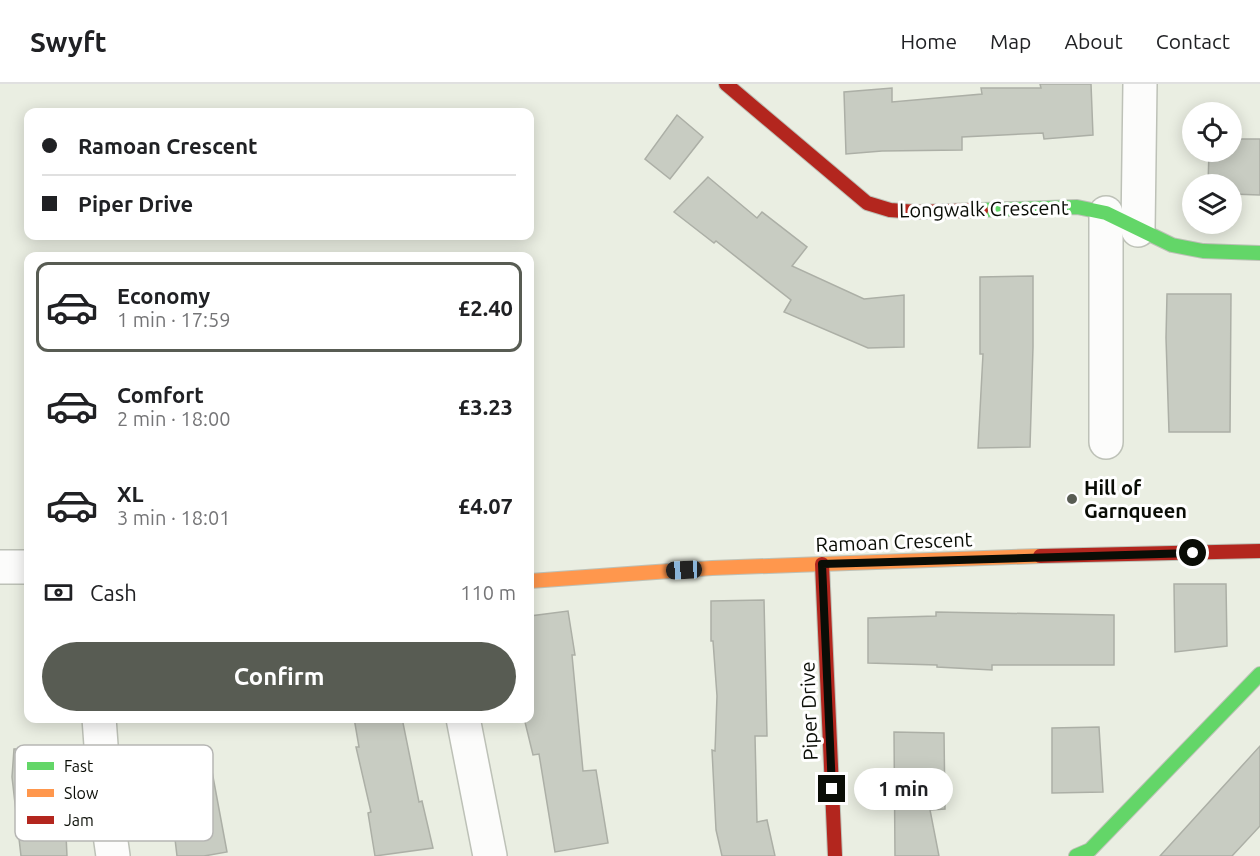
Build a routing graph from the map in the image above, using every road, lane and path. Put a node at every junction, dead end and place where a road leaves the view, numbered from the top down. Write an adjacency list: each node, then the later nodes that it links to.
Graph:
1 (726, 84): 3 (street, Longwalk Crescent)
2 (1140, 84): 4 (street)
3 (1106, 213): 4 (street, Longwalk Crescent); 6 (street)
4 (1138, 230): 5 (street, Longwalk Crescent)
5 (1260, 253)
6 (1106, 442)
7 (1260, 551): 8 (street, Ramoan Crescent)
8 (822, 564): 11 (street, Ramoan Crescent); 19 (street, Piper Drive)
9 (0, 567): 10 (street)
10 (24, 567)
11 (534, 581)
12 (1260, 674): 20 (street)
13 (99, 723): 15 (street)
14 (464, 723): 18 (street)
15 (101, 745)
16 (111, 841): 17 (street)
17 (113, 856)
18 (490, 856)
19 (835, 856)
20 (1076, 856)

